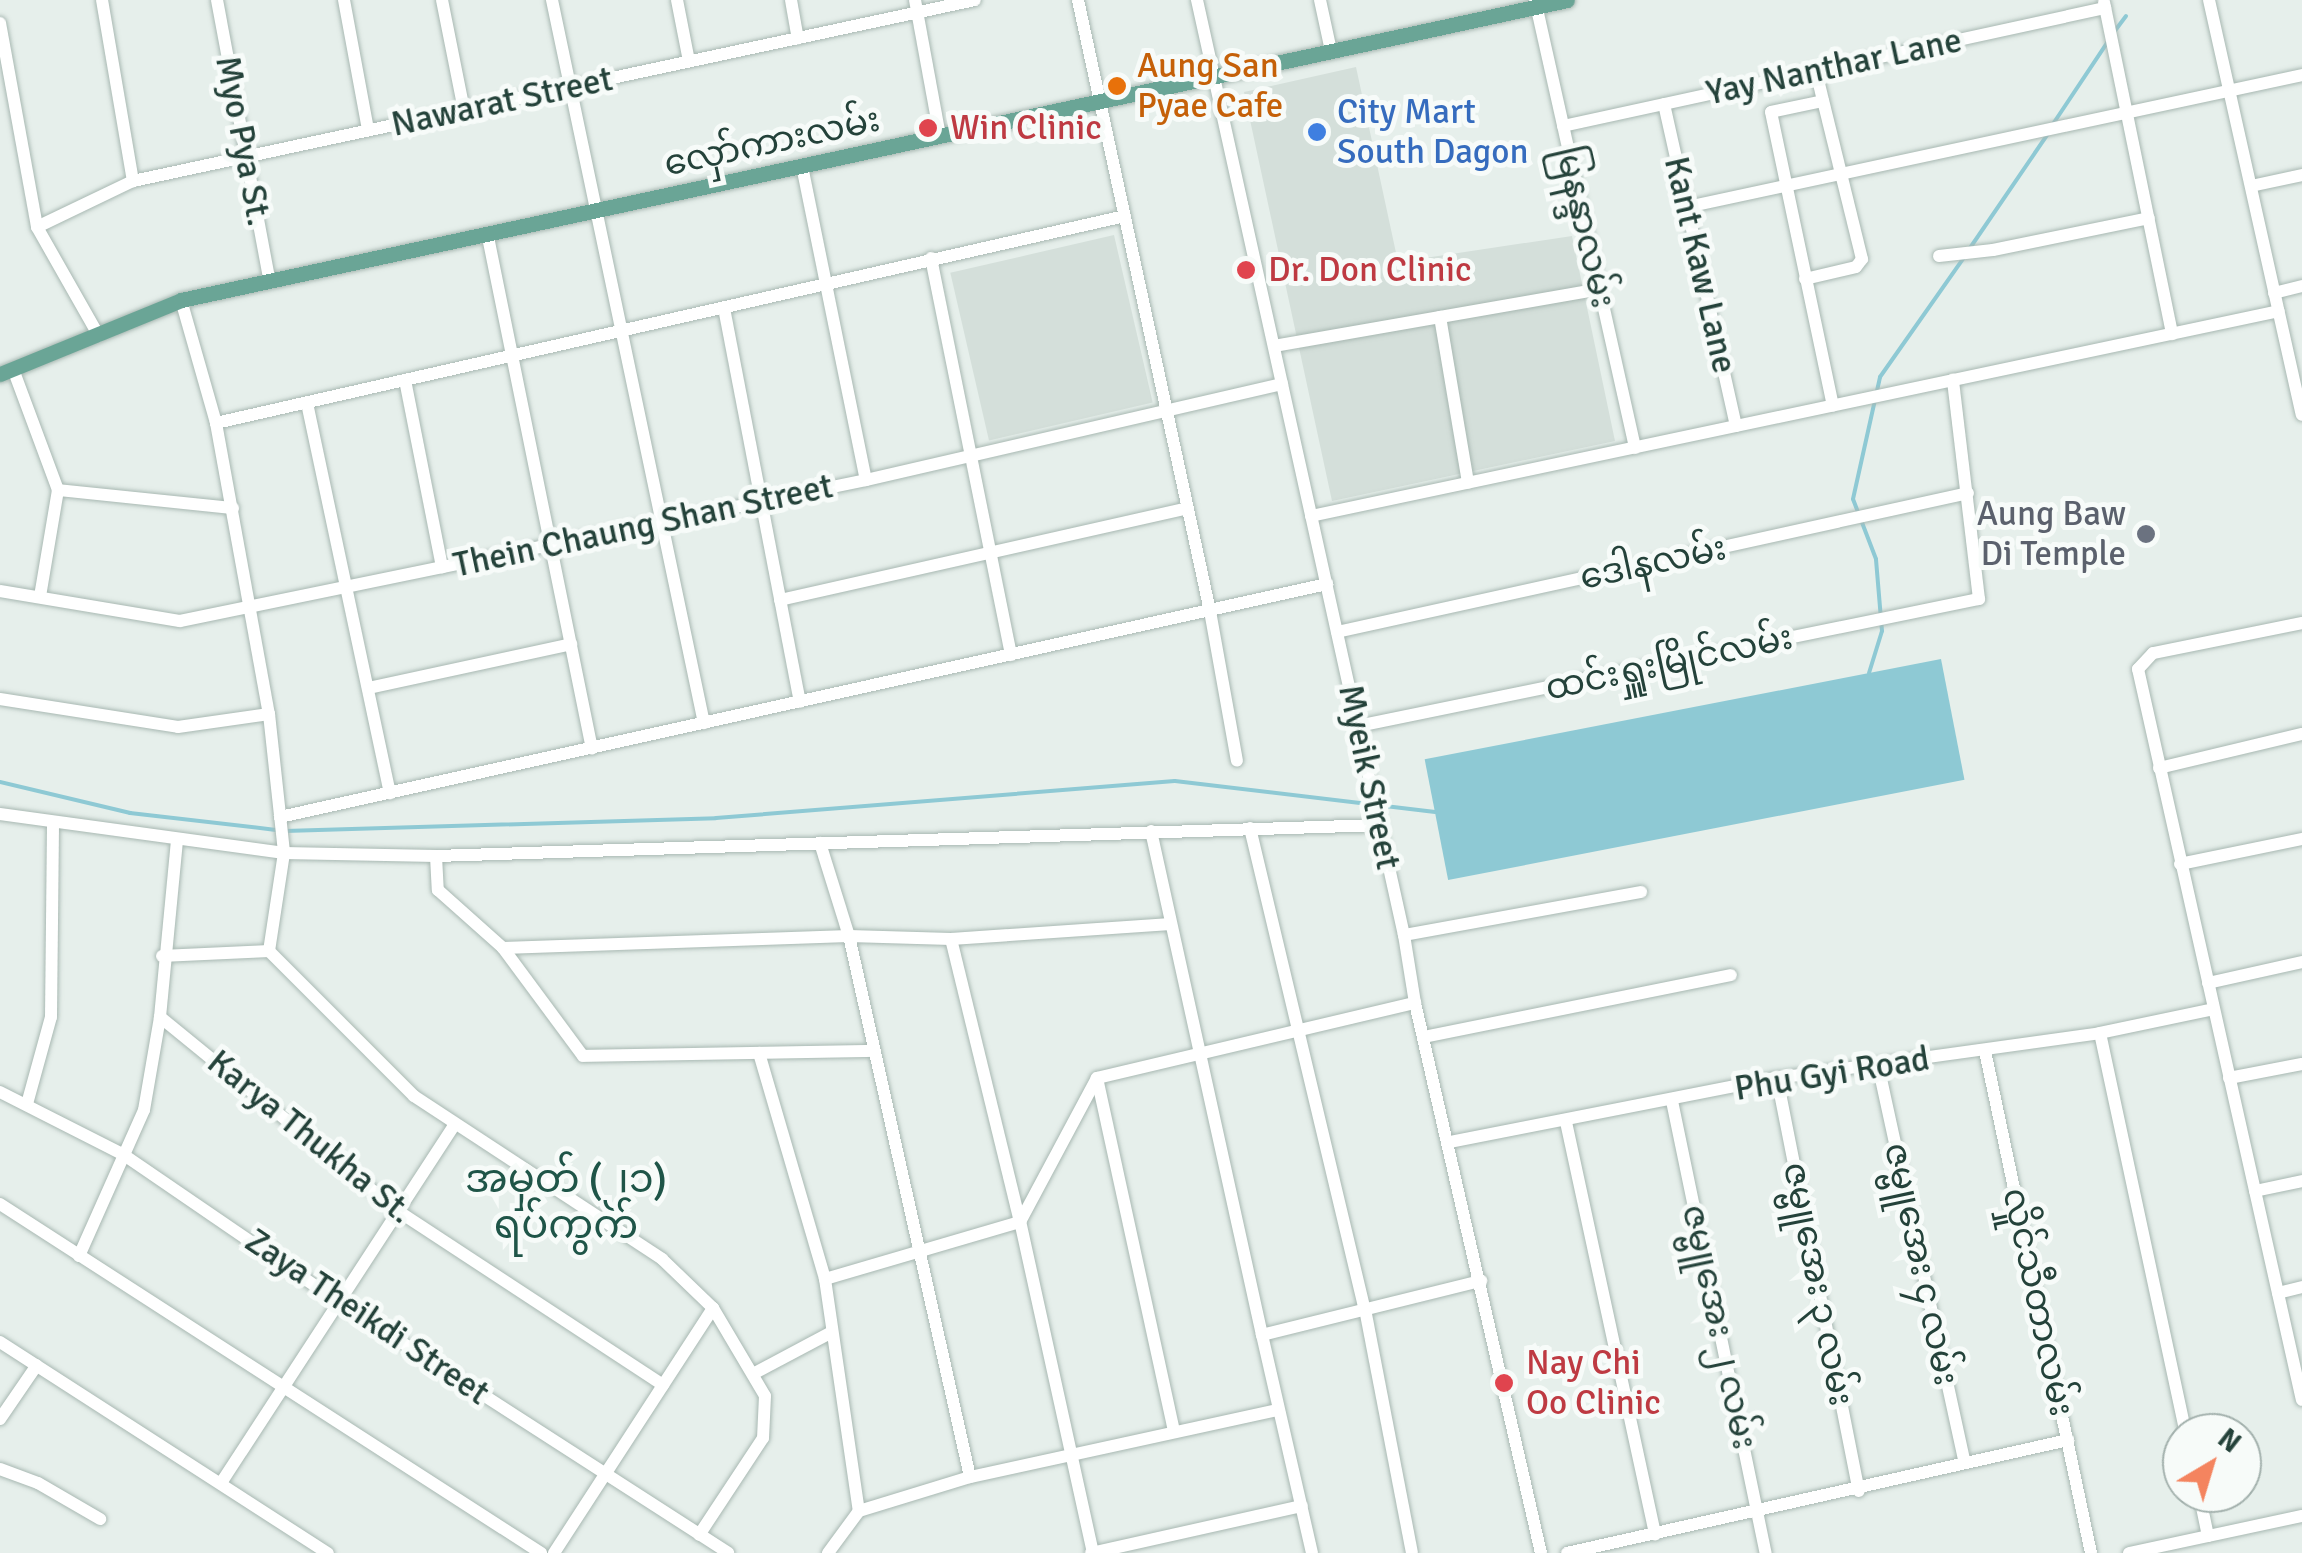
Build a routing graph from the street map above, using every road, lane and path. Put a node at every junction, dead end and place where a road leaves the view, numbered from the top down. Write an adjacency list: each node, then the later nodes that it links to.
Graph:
1 (102, 0): 39 (street)
2 (216, 0): 35 (street, Myo Pya St.)
3 (344, 0): 33 (street)
4 (442, 0): 30 (street)
5 (552, 0): 25 (street)
6 (677, 0): 21 (street)
7 (791, 0): 18 (street)
8 (975, 0): 16 (street, Nawarat Street)
9 (1078, 0): 27 (street)
10 (1197, 0): 23 (street, Myeik Street)
11 (1320, 0): 19 (street)
12 (1568, 0): 14 (main road, လှော်ကားလမ်း)
13 (2209, 0): 26 (street)
14 (1535, 3): 19 (main road, လှော်ကားလမ်း); 32 (street, မြနန္ဒာလမ်း)
15 (2104, 4): 22 (street, Yay Nanthar Lane); 31 (street)
16 (916, 6): 18 (street, Nawarat Street); 34 (street)
17 (0, 24): 20 (street)
18 (798, 38): 21 (street, Nawarat Street)
19 (1331, 50): 23 (main road, လှော်ကားလမ်း)
20 (4, 59): 46 (street)
21 (689, 62): 25 (street, Nawarat Street)
22 (1816, 72): 28 (street); 29 (street, Yay Nanthar Lane)
23 (1214, 76): 27 (main road, လှော်ကားလမ်း); 63 (street, Myeik Street)
24 (2302, 76): 26 (street)
25 (568, 87): 30 (street, Nawarat Street); 43 (street)
26 (2230, 92): 31 (street); 41 (street)
27 (1100, 100): 34 (main road, လှော်ကားလမ်း); 44 (street)
28 (1822, 101): 37 (street); 40 (street)
29 (1664, 104): 32 (street, Yay Nanthar Lane); 42 (street, Kant Kaw Lane)
30 (464, 110): 33 (street, Nawarat Street)
31 (2128, 112): 37 (street); 45 (street)
32 (1563, 126): 54 (street, မြနန္ဒာလမ်း)
33 (368, 130): 35 (street, Nawarat Street)
34 (940, 136): 36 (main road, လှော်ကားလမ်း)
35 (246, 156): 39 (street, Nawarat Street); 51 (street, Myo Pya St.)
36 (802, 166): 43 (main road, လှော်ကားလမ်း); 52 (street)
37 (1839, 174): 40 (street); 50 (street)
38 (2302, 175): 41 (street)
39 (134, 181): 46 (street, Nawarat Street)
40 (1786, 185): 42 (street); 50 (street)
41 (2250, 186): 55 (street)
42 (1686, 207): 75 (street, Kant Kaw Lane)
43 (593, 212): 47 (main road, လှော်ကားလမ်း); 60 (street)
44 (1125, 216): 49 (street); 72 (street)
45 (2149, 218): 48 (street); 61 (street)
46 (38, 227): 62 (street)
47 (488, 236): 51 (main road, လှော်ကားလမ်း); 64 (street)
48 (1939, 256)
49 (932, 258): 52 (street); 77 (street)
50 (1805, 279): 71 (street)
51 (270, 282): 56 (main road, လှော်ကားလမ်း)
52 (827, 284): 57 (street); 78 (street)
53 (2302, 286): 55 (street)
54 (1599, 288): 59 (street); 76 (street, မြနန္ဒာလမ်း)
55 (2274, 292): 58 (street)
56 (181, 300): 62 (main road, လှော်ကားလမ်း); 74 (street)
57 (724, 308): 60 (street); 82 (street)
58 (2278, 311): 61 (street); 69 (street)
59 (1440, 316): 63 (street); 79 (street)
60 (619, 332): 64 (street); 86 (street)
61 (2172, 334): 67 (street)
62 (99, 336): 65 (main road, လှော်ကားလမ်း)
63 (1274, 346): 68 (street, Myeik Street)
64 (512, 356): 66 (street); 87 (street)
65 (7, 371): 80 (street)
66 (404, 380): 70 (street); 89 (street)
67 (1953, 380): 71 (street); 81 (street)
68 (1282, 384): 72 (street, Thein Chaung Shan Street); 85 (street, Myeik Street)
69 (2300, 393): 73 (street)
70 (307, 402): 74 (street); 91 (street)
71 (1832, 406): 75 (street)
72 (1167, 412): 77 (street, Thein Chaung Shan Street); 84 (street)
73 (2302, 415)
74 (216, 423): 83 (street)
75 (1736, 426): 76 (street)
76 (1634, 448): 79 (street)
77 (971, 456): 78 (street, Thein Chaung Shan Street); 88 (street)
78 (866, 480): 82 (street, Thein Chaung Shan Street)
79 (1468, 483): 85 (street)
80 (58, 490): 83 (street); 93 (street)
81 (1968, 493): 98 (street, ဒေါနလမ်း); 106 (street, ထင်းရှူးမြိုင်လမ်း)
82 (761, 501): 86 (street, Thein Chaung Shan Street); 94 (street)
83 (233, 508): 95 (street)
84 (1188, 508): 88 (street); 96 (street)
85 (1312, 516): 90 (street, Myeik Street)
86 (660, 522): 87 (street, Thein Chaung Shan Street); 105 (street)
87 (550, 544): 89 (street, Thein Chaung Shan Street); 99 (street)
88 (991, 552): 94 (street); 100 (street)
89 (442, 567): 91 (street, Thein Chaung Shan Street)
90 (1327, 584): 96 (street); 98 (street, Myeik Street)
91 (346, 587): 95 (street, Thein Chaung Shan Street); 101 (street)
92 (0, 591): 93 (street, Thein Chaung Shan Street)
93 (40, 596): 95 (street, Thein Chaung Shan Street)
94 (780, 600): 103 (street)
95 (253, 606): 104 (street)
96 (1210, 611): 100 (street); 109 (street)
97 (2302, 623): 110 (street)
98 (1337, 632): 106 (street, Myeik Street)
99 (570, 644): 101 (street); 108 (street)
100 (1012, 655): 103 (street)
101 (368, 688): 111 (street)
102 (0, 699): 104 (street)
103 (800, 702): 105 (street)
104 (269, 714): 113 (street)
105 (704, 724): 108 (street)
106 (1358, 726): 115 (street, Myeik Street)
107 (2302, 734): 110 (street)
108 (592, 749): 111 (street)
109 (1236, 760)
110 (2159, 768): 123 (street)
111 (390, 794): 113 (street)
112 (0, 814): 114 (street)
113 (280, 819): 121 (street)
114 (53, 822): 119 (street); 152 (street)
115 (1380, 826): 116 (street); 126 (street, Myeik Street)
116 (1250, 828): 117 (street); 138 (street)
117 (1151, 831): 120 (street); 125 (street)
118 (2302, 839): 123 (street)
119 (177, 840): 121 (street); 131 (street)
120 (820, 843): 122 (street); 127 (street)
121 (283, 846): 122 (street); 130 (street)
122 (436, 856): 129 (street)
123 (2180, 864): 134 (street)
124 (1641, 892): 126 (street)
125 (1170, 924): 128 (street); 144 (street)
126 (1404, 935): 135 (street, Myeik Street)
127 (849, 936): 128 (street); 129 (street); 141 (street)
128 (952, 939): 161 (street)
129 (503, 948): 143 (street)
130 (270, 951): 131 (street); 154 (street)
131 (162, 956): 137 (street)
132 (2302, 962): 134 (street)
133 (1731, 975): 140 (street)
134 (2208, 983): 136 (street)
135 (1415, 1003): 138 (street); 140 (street, Myeik Street)
136 (2214, 1010): 139 (street, Phu Gyi Road); 149 (street)
137 (160, 1017): 156 (street); 160 (street, Karya Thukha St.)
138 (1298, 1032): 144 (street); 170 (street)
139 (2100, 1034): 142 (street, Phu Gyi Road); 180 (street)
140 (1424, 1037): 155 (street, Myeik Street)
141 (874, 1051): 143 (street); 162 (street)
142 (1985, 1051): 146 (street, Phu Gyi Road); 183 (street, လှိုင်သီတာလမ်း)
143 (759, 1053): 164 (street)
144 (1203, 1056): 147 (street); 172 (street)
145 (2302, 1064): 149 (street)
146 (1878, 1066): 148 (street, Phu Gyi Road); 185 (street, ဇမ္ဗူအေး ၄ လမ်း)
147 (1097, 1078): 161 (street); 182 (street)
148 (1777, 1078): 151 (street, Phu Gyi Road); 190 (street, ဇမ္ဗူအေး ၃ လမ်း)
149 (2229, 1078): 158 (street)
150 (0, 1092): 152 (street, Zaya Theikdi Street)
151 (1672, 1101): 153 (street, Phu Gyi Road); 192 (street, ဇမ္ဗူအေး ၂ လမ်း)
152 (27, 1104): 156 (street, Zaya Theikdi Street)
153 (1566, 1122): 155 (street, Phu Gyi Road); 197 (street)
154 (454, 1125): 160 (street); 169 (street)
155 (1450, 1142): 165 (street, Myeik Street)
156 (124, 1154): 163 (street); 168 (street, Zaya Theikdi Street)
157 (2302, 1181): 158 (street)
158 (2255, 1192): 167 (street)
159 (0, 1204): 163 (street)
160 (398, 1211): 168 (street); 176 (street, Karya Thukha St.)
161 (1020, 1222): 162 (street); 184 (street)
162 (920, 1252): 164 (street); 188 (street)
163 (79, 1256): 177 (street)
164 (824, 1279): 171 (street)
165 (1481, 1280): 170 (street); 208 (street, Myeik Street)
166 (2302, 1288): 167 (street)
167 (2278, 1293): 178 (street)
168 (338, 1302): 177 (street); 187 (street, Zaya Theikdi Street)
169 (713, 1308): 175 (street); 176 (street)
170 (1366, 1310): 172 (street); 207 (street)
171 (832, 1332): 175 (street); 193 (street)
172 (1262, 1335): 179 (street)
173 (0, 1342): 174 (street)
174 (36, 1365): 181 (street); 189 (street)
175 (753, 1374): 198 (street)
176 (663, 1385): 187 (street)
177 (284, 1386): 189 (street); 201 (street)
178 (2301, 1391)
179 (1278, 1410): 182 (street); 191 (street)
180 (2182, 1413)
181 (0, 1419)
182 (1174, 1432): 184 (street)
183 (2068, 1440): 185 (street); 211 (street, လှိုင်သီတာလမ်း)
184 (1072, 1454): 188 (street); 205 (street)
185 (1965, 1463): 190 (street)
186 (0, 1469): 196 (street)
187 (605, 1474): 198 (street, Zaya Theikdi Street); 202 (street)
188 (970, 1477): 193 (street)
189 (221, 1483): 200 (street)
190 (1860, 1491): 192 (street)
191 (1302, 1506): 205 (street); 206 (street)
192 (1757, 1509): 197 (street); 210 (street, ဇမ္ဗူအေး ၂ လမ်း)
193 (859, 1511): 204 (street)
194 (2203, 1513): 199 (street)
195 (2302, 1516): 199 (street)
196 (100, 1519)
197 (1655, 1534): 209 (street)
198 (700, 1535): 203 (street, Zaya Theikdi Street)
199 (2208, 1536): 212 (street)
200 (328, 1553)
201 (540, 1553)
202 (554, 1553)
203 (728, 1553)
204 (828, 1553)
205 (1092, 1553)
206 (1312, 1553)
207 (1412, 1553)
208 (1541, 1553)
209 (1567, 1553)
210 (1766, 1553)
211 (2091, 1553)
212 (2129, 1553)

